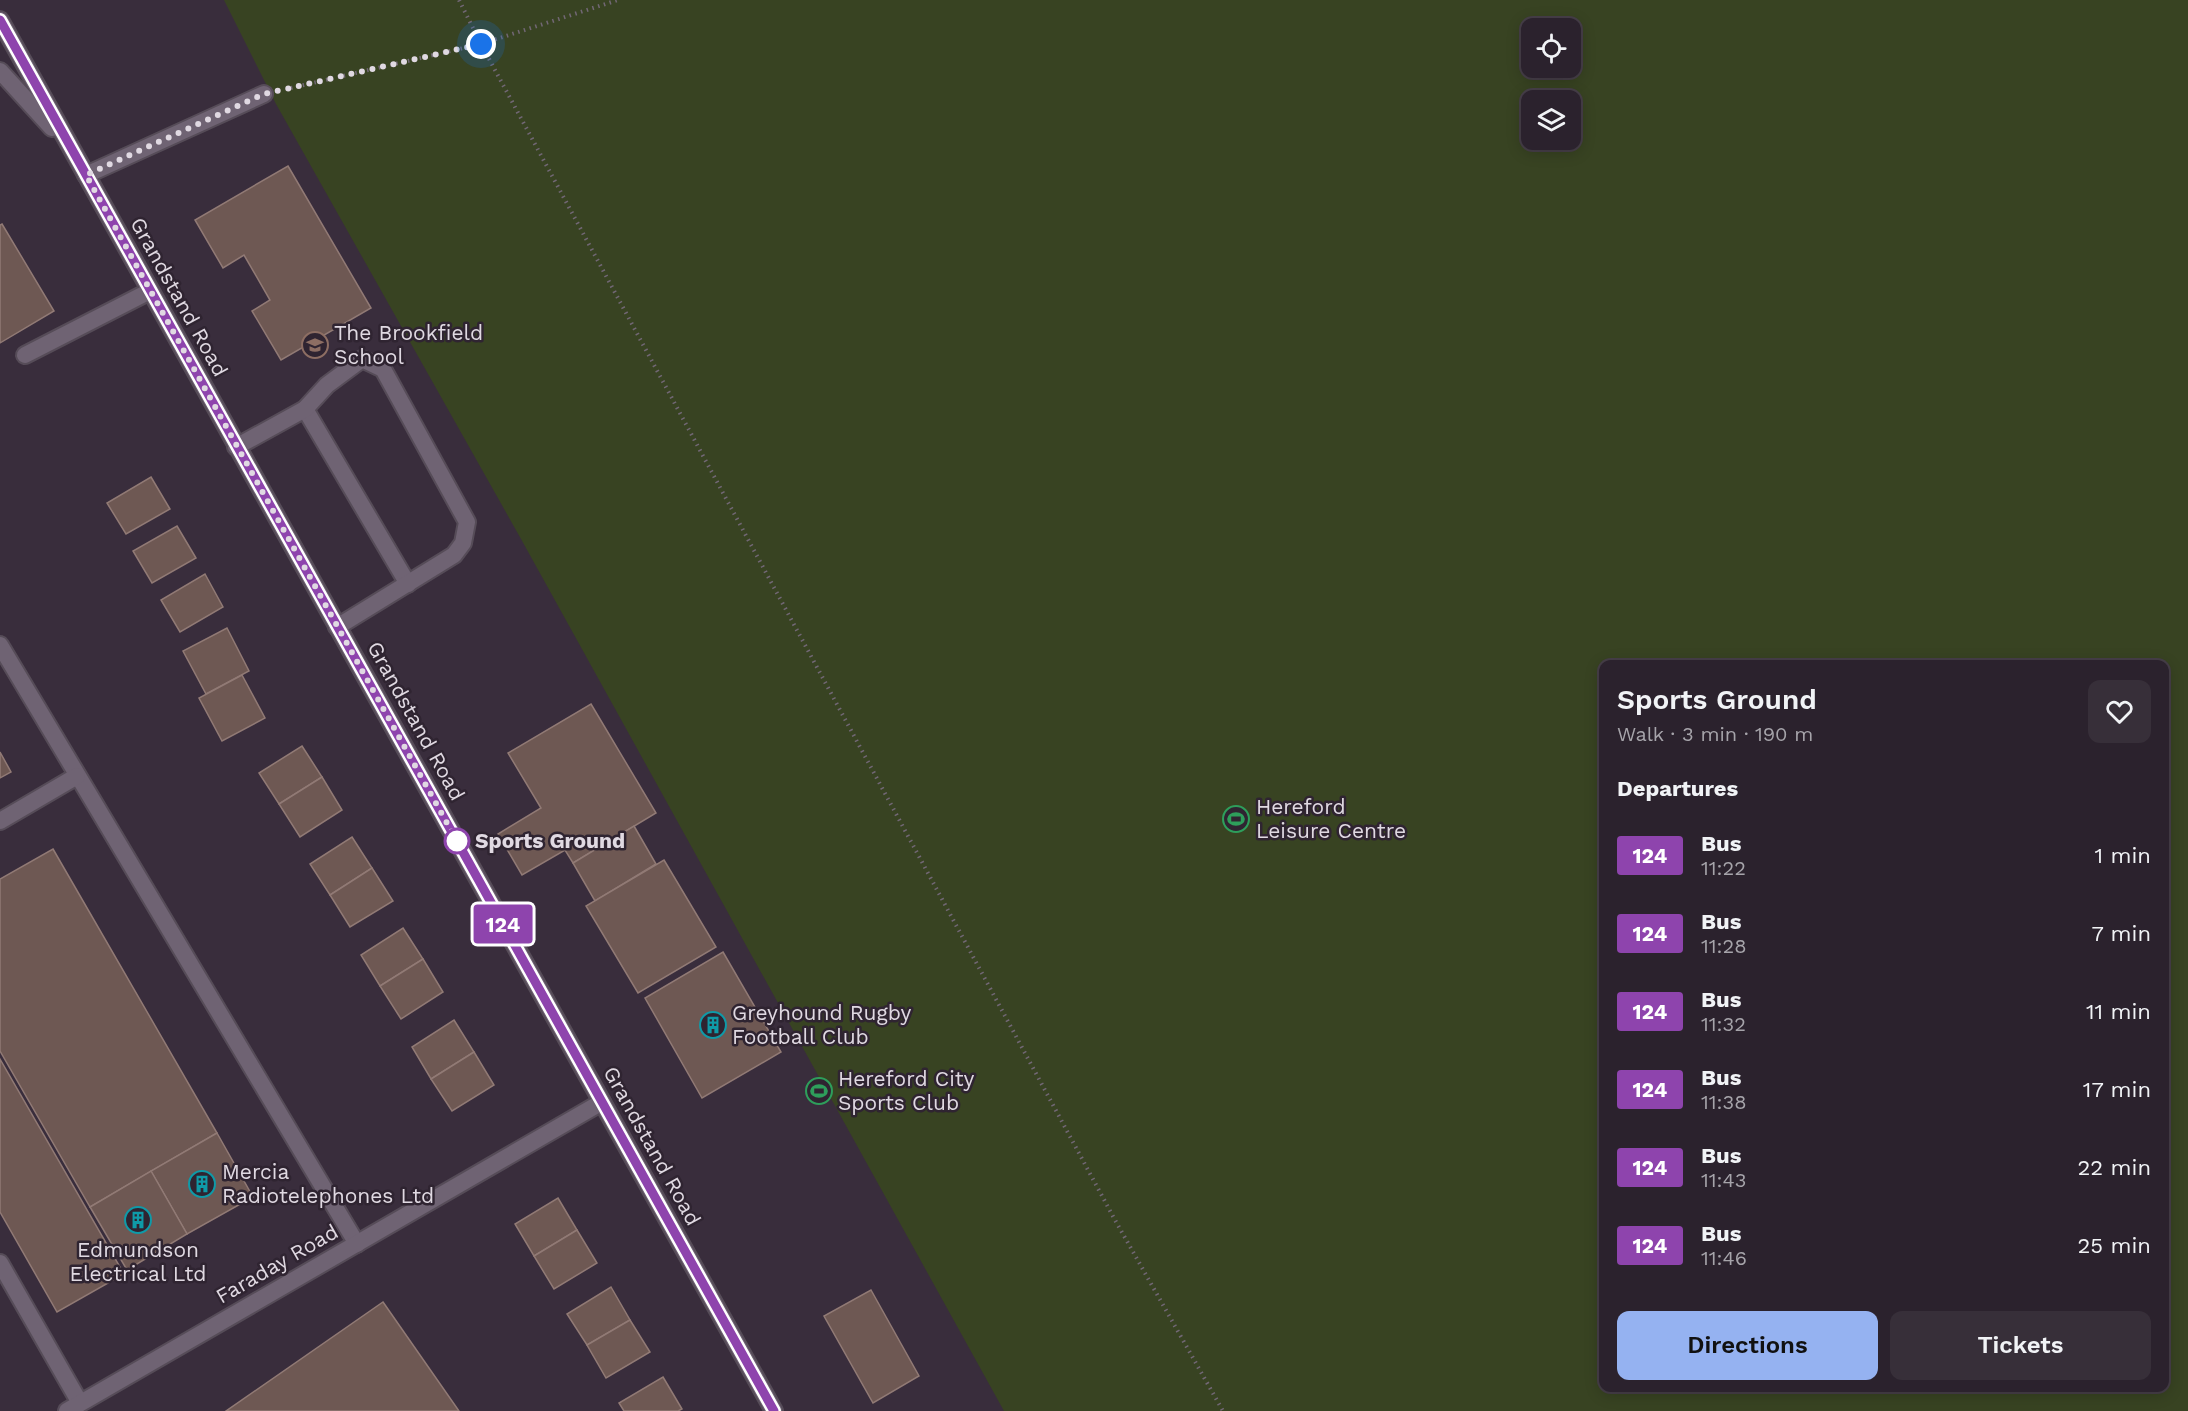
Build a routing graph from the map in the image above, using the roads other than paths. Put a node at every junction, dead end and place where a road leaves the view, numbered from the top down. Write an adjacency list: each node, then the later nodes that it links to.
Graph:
1 (0, 20): 4 (street, Grandstand Road)
2 (0, 71): 4 (street, Grandstand Road)
3 (264, 94): 5 (street)
4 (70, 148): 5 (street, Grandstand Road)
5 (86, 175): 6 (street, Grandstand Road)
6 (150, 291): 7 (street); 9 (street, Grandstand Road)
7 (25, 355)
8 (306, 409): 9 (street); 10 (street); 10 (street)
9 (236, 447): 11 (street, Grandstand Road)
10 (408, 584): 11 (street)
11 (338, 627): 15 (street, Grandstand Road)
12 (0, 645): 13 (street)
13 (76, 776): 14 (street); 16 (street)
14 (0, 821)
15 (602, 1102): 16 (street, Faraday Road); 19 (street, Grandstand Road)
16 (357, 1244): 18 (street, Faraday Road)
17 (0, 1263): 18 (street)
18 (74, 1407)
19 (774, 1411)

